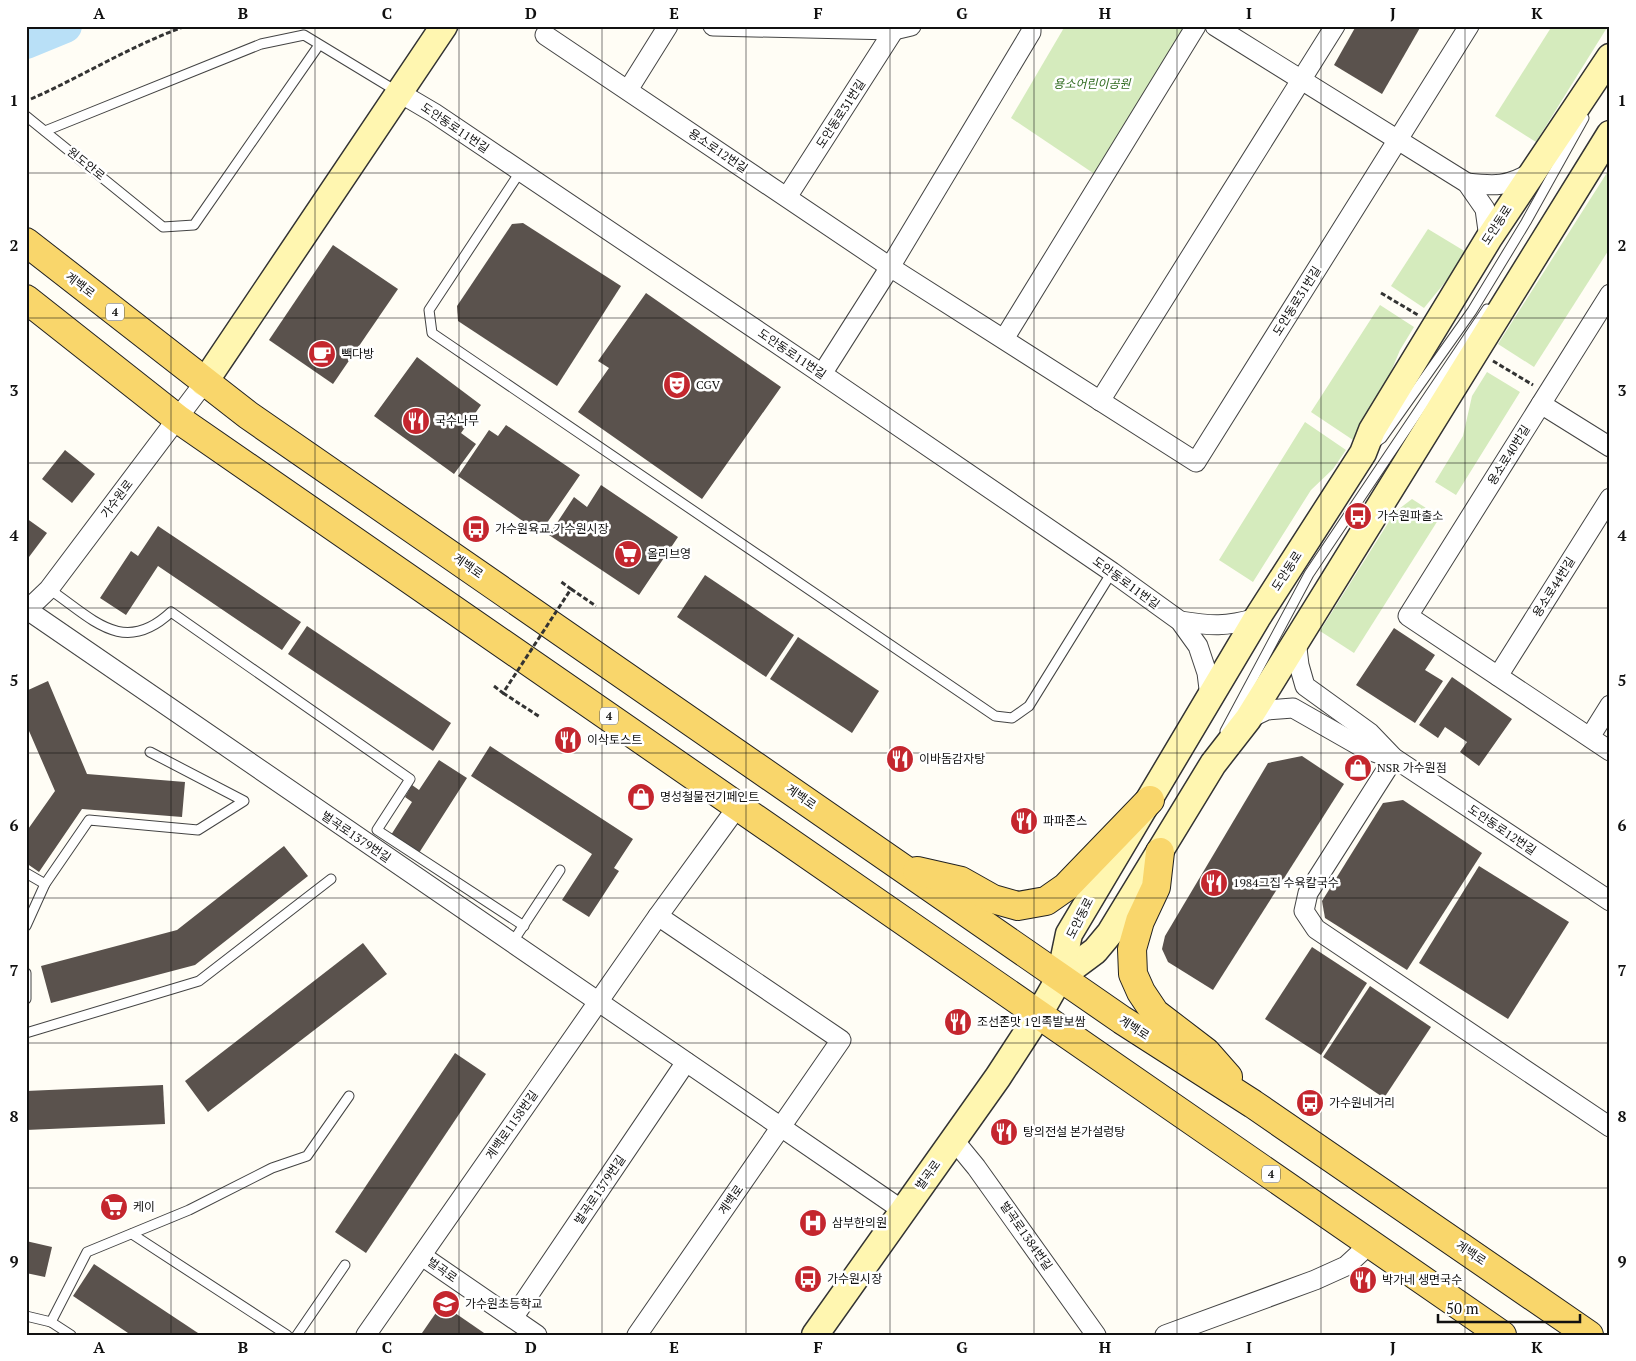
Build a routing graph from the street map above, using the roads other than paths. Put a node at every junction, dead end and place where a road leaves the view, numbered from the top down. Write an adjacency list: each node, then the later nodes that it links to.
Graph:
1 (444, 26): 15 (main road)
2 (668, 26): 14 (street)
3 (712, 26): 9 (street, 도안동로31번길)
4 (1031, 26): 26 (street)
5 (1196, 26): 32 (street)
6 (1215, 26): 13 (street)
7 (1335, 26): 13 (street)
8 (1469, 26): 19 (street, 도안동로31번길)
9 (903, 28): 23 (street, 도안동로31번길)
10 (545, 35): 14 (street, 용소로12번길)
11 (319, 46): 15 (lane); 17 (lane); 17 (lane, 원도안로)
12 (1609, 58): 21 (main road, 도안동로); 39 (lane)
13 (1300, 79): 19 (street); 35 (street)
14 (628, 90): 23 (street, 용소로12번길)
15 (400, 93): 20 (street, 도안동로11번길); 34 (main road)
16 (26, 116): 17 (lane)
17 (45, 131)
18 (1610, 134): 27 (main road)
19 (1397, 140): 22 (street); 40 (street, 도안동로31번길)
20 (520, 172): 33 (street, 도안동로11번길); 42 (lane)
21 (1532, 172): 22 (street); 24 (main road, 도안동로)
22 (1467, 183): 24 (street)
23 (787, 198): 26 (street, 용소로12번길)
24 (1489, 238): 39 (main road, 도안동로)
25 (26, 242): 34 (main road, 계백로 / 4)
26 (890, 267): 32 (street, 용소로12번길); 33 (street)
27 (1525, 268): 28 (lane); 47 (main road)
28 (1506, 285)
29 (1610, 294): 36 (street, 용소로40번길)
30 (1494, 298): 56 (lane)
31 (26, 299): 37 (main road, 4)
32 (1004, 339): 35 (street, 용소로12번길)
33 (822, 374): 42 (street, 도안동로11번길)
34 (204, 383): 37 (street, 가수원로); 60 (main road, 계백로 / 4)
35 (1100, 401): 40 (street, 용소로12번길)
36 (1541, 404): 38 (street); 48 (street, 용소로40번길)
37 (178, 419): 43 (street, 가수원로); 58 (main road, 4)
38 (1610, 447)
39 (1365, 450): 45 (main road, 도안동로)
40 (1196, 462)
41 (1610, 498): 48 (street, 용소로44번길)
42 (1112, 572): 46 (street, 도안동로11번길)
43 (49, 589): 44 (street, 가수원로); 68 (lane)
44 (26, 610): 69 (street, 벌곡로1379번길)
45 (1257, 618): 46 (street); 49 (main road, 도안동로)
46 (1180, 622): 49 (street)
47 (1296, 640): 51 (main road); 55 (street)
48 (1498, 676): 52 (street)
49 (1210, 697): 57 (main road, 도안동로)
50 (1610, 705): 52 (street)
51 (1248, 719): 55 (street); 56 (main road)
52 (1590, 737): 53 (street)
53 (1610, 751)
54 (150, 752): 64 (lane)
55 (1394, 758): 65 (street, 도안동로12번길); 80 (street)
56 (1213, 764): 59 (main road)
57 (1150, 800): 60 (main road); 71 (main road, 도안동로)
58 (738, 806): 66 (street, 계백로1158번길); 74 (main road, 4)
59 (1160, 852): 71 (main road); 78 (main road)
60 (905, 869): 71 (main road, 계백로 / 4)
61 (560, 870): 68 (lane)
62 (26, 873): 64 (lane)
63 (331, 879): 75 (lane)
64 (45, 884): 67 (lane)
65 (1610, 901)
66 (658, 916): 73 (street, 계백로1158번길); 79 (street, 계백로)
67 (26, 926)
68 (524, 926): 69 (lane)
69 (512, 944): 73 (street, 벌곡로1379번길)
70 (26, 973): 72 (lane)
71 (1060, 977): 74 (main road, 벌곡로); 78 (main road, 계백로 / 4)
72 (26, 999)
73 (598, 1002): 76 (street, 벌곡로1379번길); 85 (street, 계백로1158번길)
74 (1039, 1014): 81 (main road, 벌곡로); 84 (main road, 4)
75 (26, 1033)
76 (686, 1062): 79 (street, 벌곡로1379번길); 88 (street, 벌곡로1379번길)
77 (349, 1096): 83 (lane)
78 (1253, 1104): 100 (main road, 계백로 / 4)
79 (782, 1127): 82 (street, 벌곡로1379번길); 95 (street, 계백로)
80 (1610, 1127)
81 (953, 1139): 82 (main road, 벌곡로); 97 (street, 벌곡로1384번길)
82 (902, 1210): 96 (main road, 벌곡로)
83 (132, 1234): 89 (lane); 91 (lane)
84 (1371, 1243): 98 (street); 99 (main road, 4)
85 (422, 1256): 88 (street, 벌곡로); 93 (street, 계백로1158번길)
86 (345, 1265): 92 (lane)
87 (26, 1316): 89 (lane)
88 (513, 1318): 94 (street, 벌곡로)
89 (51, 1322): 90 (lane)
90 (71, 1335)
91 (287, 1335)
92 (297, 1335)
93 (366, 1335)
94 (537, 1335)
95 (636, 1335)
96 (815, 1335)
97 (1096, 1335)
98 (1165, 1335)
99 (1502, 1335)
100 (1589, 1335)

